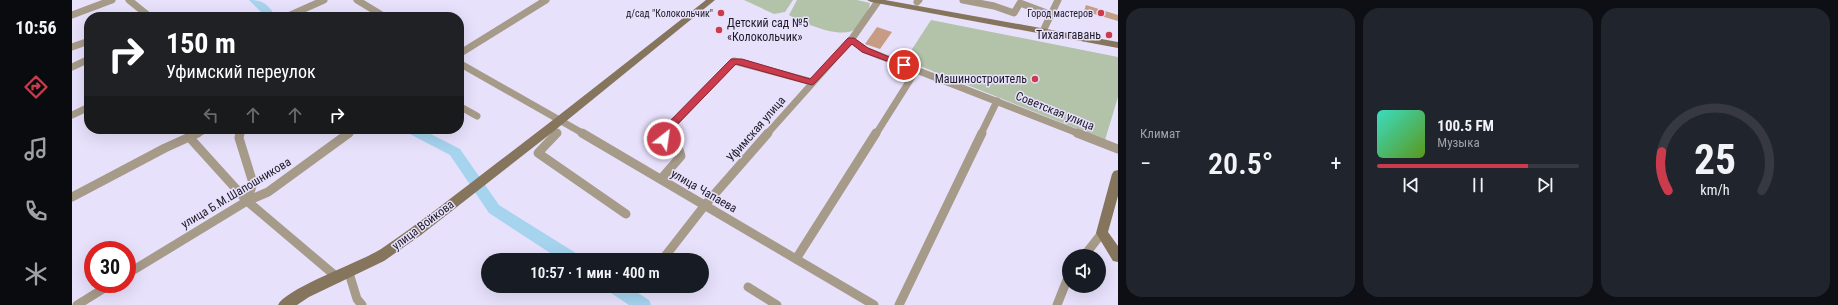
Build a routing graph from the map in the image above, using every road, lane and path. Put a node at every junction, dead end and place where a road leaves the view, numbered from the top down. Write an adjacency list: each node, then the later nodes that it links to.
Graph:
1 (112, 0): 14 (street)
2 (129, 0): 11 (street)
3 (324, 0): 12 (street)
4 (357, 0): 13 (street)
5 (546, 0): 21 (street)
6 (711, 0): 32 (main road, улица Войкова)
7 (876, 0): 16 (main road); 17 (street, Уфимская улица)
8 (963, 0): 10 (street)
9 (1058, 0): 15 (street)
10 (1020, 1): 15 (street)
11 (144, 12)
12 (297, 12)
13 (377, 12)
14 (72, 15)
15 (1052, 15): 16 (street)
16 (1043, 31): 19 (main road)
17 (851, 40): 25 (street, Советская улица); 26 (street, Уфимская улица)
18 (84, 43): 20 (street)
19 (1118, 45)
20 (72, 47)
21 (464, 51)
22 (84, 62): 24 (street)
23 (464, 66): 32 (street, улица Чапаева)
24 (72, 67)
25 (917, 70): 27 (street, Советская улица); 49 (street)
26 (812, 82): 40 (street); 43 (street, Уфимская улица)
27 (997, 101): 38 (street, Советская улица); 60 (street)
28 (84, 109): 30 (street)
29 (464, 109): 31 (street)
30 (72, 115)
31 (477, 116)
32 (560, 120): 33 (main road, улица Войкова); 40 (street, улица Чапаева)
33 (550, 128): 44 (street); 51 (main road, улица Войкова)
34 (198, 134): 37 (street)
35 (239, 134): 42 (street)
36 (348, 134): 42 (street, улица Б.М.Шапошникова)
37 (190, 138): 41 (street); 42 (street)
38 (1118, 149)
39 (1118, 174): 45 (main road)
40 (661, 179): 43 (street, улица Чапаева)
41 (72, 197)
42 (247, 200): 50 (street, улица Б.М.Шапошникова); 51 (street)
43 (705, 205): 47 (street, Уфимская улица); 49 (street, улица Чапаева)
44 (626, 214)
45 (1102, 233): 46 (street); 48 (main road)
46 (1089, 249)
47 (668, 253)
48 (1118, 257)
49 (796, 259): 59 (street, улица Чапаева)
50 (136, 268)
51 (343, 275): 56 (main road, улица Войкова); 57 (street)
52 (748, 287): 58 (street)
53 (1062, 292): 61 (street)
54 (96, 293): 55 (street)
55 (77, 305)
56 (285, 305)
57 (362, 305)
58 (776, 305)
59 (874, 305)
60 (899, 305)
61 (1057, 305)

